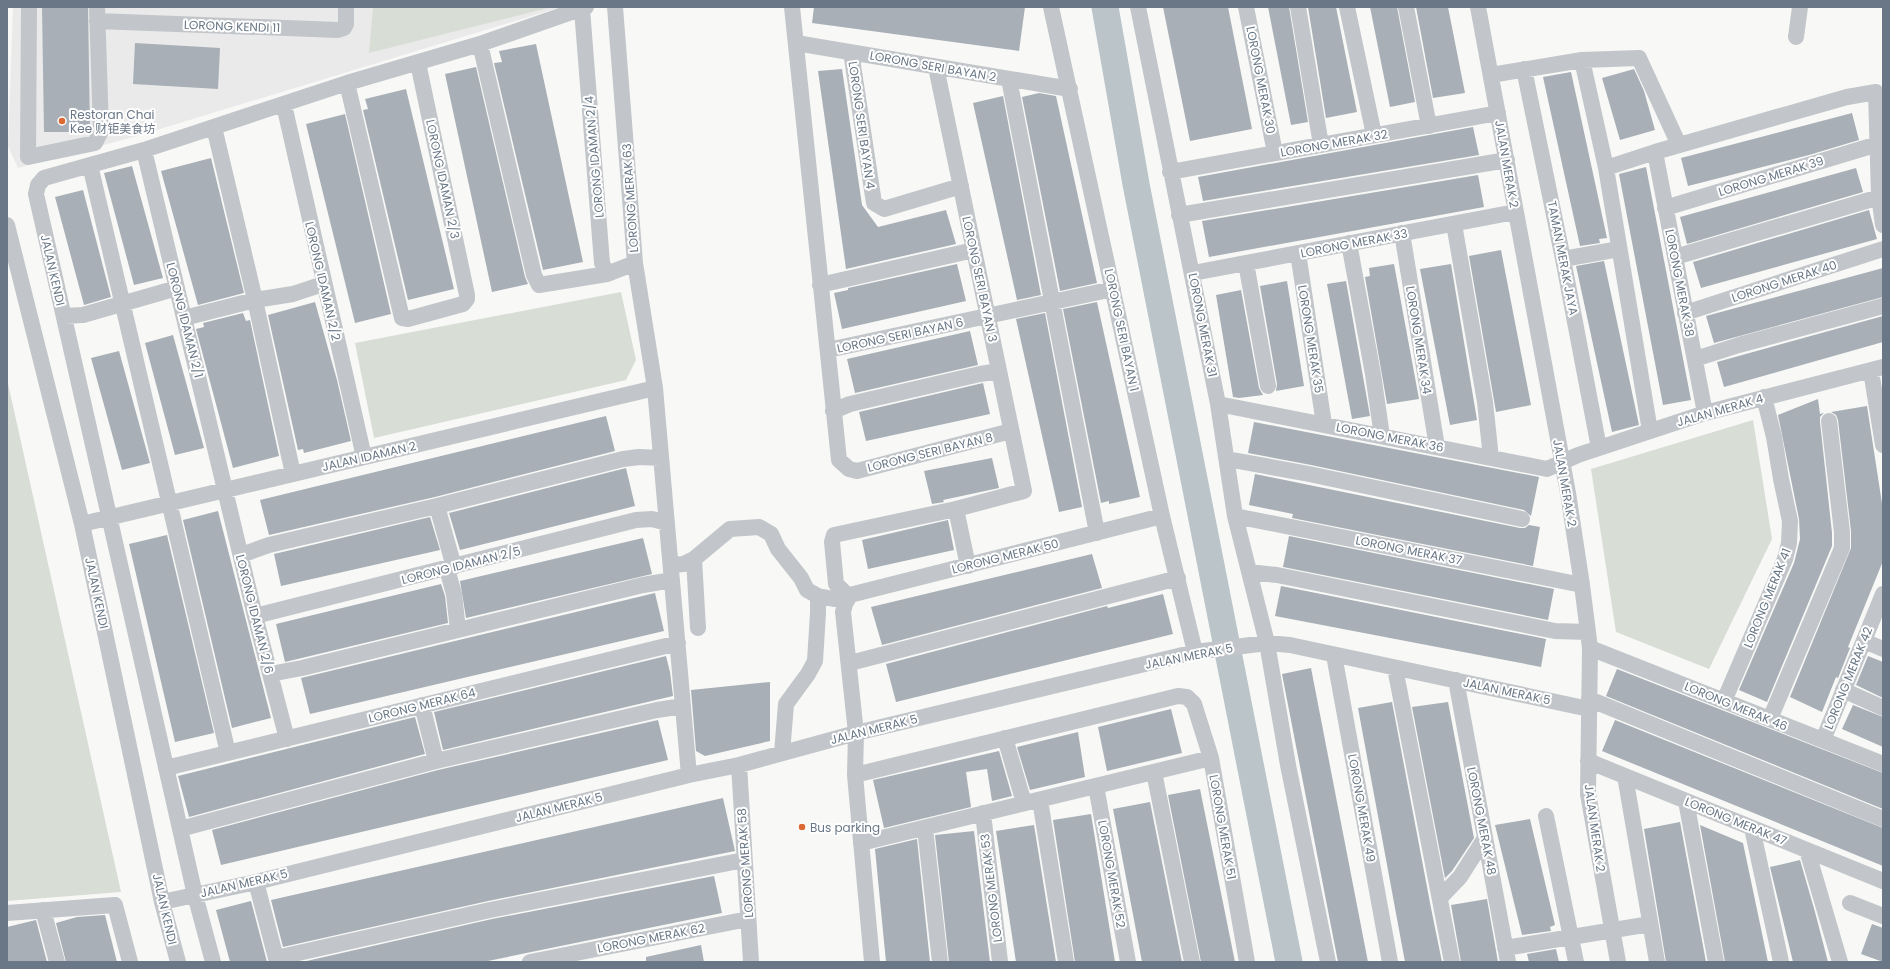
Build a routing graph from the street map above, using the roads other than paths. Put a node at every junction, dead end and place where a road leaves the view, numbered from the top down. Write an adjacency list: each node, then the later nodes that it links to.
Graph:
1 (29, 7): 14 (street)
2 (346, 7): 14 (street, LORONG KENDI 11)
3 (615, 7): 58 (street, LORONG MERAK 63)
4 (792, 7): 16 (street)
5 (1051, 7): 26 (street, LORONG SERI BAYAN 1)
6 (1138, 7): 41 (street, LORONG MERAK 31)
7 (1246, 7): 37 (street, LORONG MERAK 30)
8 (1298, 7): 33 (street)
9 (1346, 7): 31 (street)
10 (1406, 7): 29 (street)
11 (1478, 7): 23 (street, JALAN MERAK 2)
12 (1800, 7): 15 (street)
13 (580, 8): 17 (street); 61 (street, LORONG IDAMAN 2/4)
14 (97, 14)
15 (1796, 36)
16 (796, 43): 18 (street, LORONG SERI BAYAN 2); 63 (street)
17 (480, 44): 20 (street); 61 (street)
18 (851, 52): 21 (street, LORONG SERI BAYAN 2); 42 (street, LORONG SERI BAYAN 4)
19 (1582, 60): 22 (street); 34 (street); 40 (street)
20 (418, 63): 25 (street); 25 (street, LORONG IDAMAN 2/3)
21 (936, 66): 24 (street, LORONG SERI BAYAN 2); 42 (street, LORONG SERI BAYAN 3)
22 (1524, 69): 23 (street); 57 (street, TAMAN MERAK JAYA)
23 (1491, 75): 28 (street, JALAN MERAK 2)
24 (1009, 79): 26 (street, LORONG SERI BAYAN 2); 67 (street)
25 (346, 83): 27 (street)
26 (1070, 89): 65 (street, LORONG SERI BAYAN 1)
27 (284, 105): 30 (street); 62 (street, LORONG IDAMAN 2/2)
28 (1498, 113): 29 (street, LORONG MERAK 32); 38 (street, JALAN MERAK 2)
29 (1429, 126): 31 (street, LORONG MERAK 32)
30 (214, 127): 35 (street); 66 (street)
31 (1374, 135): 33 (street, LORONG MERAK 32)
32 (1878, 144): 34 (street); 43 (street); 44 (street, LORONG MERAK 39)
33 (1321, 145): 37 (street, LORONG MERAK 32)
34 (1679, 145): 36 (street)
35 (144, 150): 39 (street); 64 (street, LORONG IDAMAN 2/1)
36 (1655, 152): 40 (street); 44 (street, LORONG MERAK 38)
37 (1275, 153): 41 (street, LORONG MERAK 32)
38 (1507, 160): 45 (street, JALAN MERAK 2); 46 (street)
39 (90, 165): 68 (street); 71 (street, JALAN KENDI)
40 (1606, 168): 52 (street)
41 (1170, 172): 46 (street, LORONG MERAK 31)
42 (961, 186): 54 (street, LORONG SERI BAYAN 3)
43 (1881, 196): 49 (street); 56 (street)
44 (1665, 208): 56 (street, LORONG MERAK 38)
45 (1515, 212): 47 (street, LORONG MERAK 33); 96 (street, JALAN MERAK 2)
46 (1179, 215): 60 (street, LORONG MERAK 31)
47 (1454, 224): 50 (street, LORONG MERAK 33); 94 (street)
48 (7, 225): 107 (street, JALAN KENDI)
49 (1883, 225)
50 (1402, 234): 51 (street, LORONG MERAK 33); 90 (street, LORONG MERAK 34)
51 (1349, 243): 55 (street, LORONG MERAK 33); 88 (street)
52 (1619, 249): 57 (street); 87 (street)
53 (1883, 249): 70 (street, LORONG MERAK 40)
54 (974, 250): 63 (street); 72 (street, LORONG SERI BAYAN 3)
55 (1298, 253): 59 (street, LORONG MERAK 33); 85 (street, LORONG MERAK 35)
56 (1675, 257): 70 (street, LORONG MERAK 38)
57 (1563, 259): 91 (street, TAMAN MERAK JAYA)
58 (635, 263): 61 (street); 79 (street, LORONG MERAK 63)
59 (1246, 263): 60 (street, LORONG MERAK 33); 78 (street)
60 (1193, 273): 81 (street, LORONG MERAK 31)
61 (607, 274)
62 (323, 284): 66 (street); 92 (street, LORONG IDAMAN 2/2)
63 (820, 285): 74 (street)
64 (177, 288): 68 (street); 73 (street, LORONG IDAMAN 2/1)
65 (1113, 289): 67 (street, LORONG SERI BAYAN 6); 102 (street, LORONG SERI BAYAN 1)
66 (255, 300): 73 (street); 97 (street)
67 (1052, 302): 72 (street, LORONG SERI BAYAN 6); 108 (street)
68 (123, 305): 71 (street); 99 (street)
69 (1883, 306): 75 (street)
70 (1686, 313): 75 (street, LORONG MERAK 38)
71 (64, 316): 104 (street, JALAN KENDI)
72 (988, 316): 74 (street, LORONG SERI BAYAN 6); 77 (street, LORONG SERI BAYAN 3)
73 (184, 318): 98 (street, LORONG IDAMAN 2/1)
74 (828, 350): 82 (street)
75 (1695, 359): 83 (street, LORONG MERAK 38)
76 (1877, 369): 80 (street, JALAN MERAK 4); 89 (street)
77 (999, 371): 82 (street); 86 (street, LORONG SERI BAYAN 3)
78 (1268, 386)
79 (656, 388): 92 (street, JALAN IDAMAN 2); 93 (street, LORONG MERAK 63)
80 (1764, 397): 83 (street, JALAN MERAK 4); 135 (street, LORONG MERAK 41)
81 (1218, 404): 85 (street, LORONG MERAK 36); 95 (street, LORONG MERAK 31)
82 (833, 411): 86 (street, LORONG SERI BAYAN 8)
83 (1705, 414): 87 (street, JALAN MERAK 4)
84 (1829, 421): 140 (street)
85 (1324, 424): 88 (street, LORONG MERAK 36)
86 (1011, 431): 101 (street, LORONG SERI BAYAN 3)
87 (1650, 431): 91 (street, JALAN MERAK 4)
88 (1382, 436): 90 (street, LORONG MERAK 36)
89 (1883, 445)
90 (1437, 447): 94 (street, LORONG MERAK 36)
91 (1599, 448): 96 (street, JALAN MERAK 4)
92 (364, 457): 97 (street, JALAN IDAMAN 2)
93 (662, 458): 100 (street); 106 (street, LORONG MERAK 63)
94 (1492, 458): 96 (street, LORONG MERAK 36)
95 (1227, 459): 103 (street, LORONG MERAK 31); 105 (street)
96 (1562, 463): 116 (street, JALAN MERAK 2)
97 (292, 474): 98 (street, JALAN IDAMAN 2)
98 (226, 490): 99 (street, JALAN IDAMAN 2); 109 (street, LORONG IDAMAN 2/6)
99 (170, 503): 104 (street, JALAN IDAMAN 2); 145 (street)
100 (437, 506): 109 (street); 112 (street)
101 (956, 509): 111 (street); 119 (street)
102 (1162, 516): 108 (street, LORONG MERAK 50); 115 (street, LORONG SERI BAYAN 1)
103 (1235, 516): 113 (street, LORONG MERAK 31); 116 (street, LORONG MERAK 37)
104 (109, 517): 107 (street, JALAN IDAMAN 2); 152 (street, JALAN KENDI)
105 (1522, 519)
106 (667, 523): 112 (street, LORONG IDAMAN 2/5); 114 (street, LORONG MERAK 63)
107 (82, 524): 174 (street, JALAN KENDI)
108 (1097, 533): 111 (street, LORONG MERAK 50)
109 (241, 555): 120 (street, LORONG IDAMAN 2/6)
110 (694, 559): 114 (street); 118 (street); 121 (street)
111 (968, 566): 119 (street, LORONG MERAK 50)
112 (451, 568): 120 (street, LORONG IDAMAN 2/5); 122 (street)
113 (1249, 572): 123 (street, LORONG MERAK 46); 126 (street, LORONG MERAK 31)
114 (671, 573): 122 (street); 125 (street, LORONG MERAK 63)
115 (1178, 578): 128 (street, LORONG SERI BAYAN 1); 130 (street)
116 (1582, 585): 123 (street, JALAN MERAK 2)
117 (1883, 595): 124 (street, LORONG MERAK 42)
118 (818, 596): 119 (street, LORONG MERAK 50); 146 (street)
119 (849, 597): 130 (street)
120 (255, 616): 132 (street, LORONG IDAMAN 2/6)
121 (698, 628)
122 (458, 630): 132 (street)
123 (1589, 640): 135 (street, LORONG MERAK 46); 136 (street, JALAN MERAK 2)
124 (1864, 641): 127 (street); 134 (street, LORONG MERAK 42)
125 (678, 643): 137 (street, LORONG MERAK 64); 138 (street, LORONG MERAK 63)
126 (1267, 643): 128 (street, JALAN MERAK 5); 129 (street, JALAN MERAK 5); 198 (street, LORONG MERAK 31)
127 (1883, 649)
128 (1202, 651): 141 (street, JALAN MERAK 5)
129 (1334, 654): 131 (street, JALAN MERAK 5); 199 (street, LORONG MERAK 49)
130 (850, 663): 141 (street)
131 (1395, 668): 133 (street, JALAN MERAK 5); 173 (street)
132 (270, 674): 143 (street, LORONG IDAMAN 2/6)
133 (1456, 680): 136 (street, JALAN MERAK 5); 166 (street, LORONG MERAK 48)
134 (1843, 690): 139 (street); 144 (street, LORONG MERAK 42)
135 (1724, 701): 140 (street, LORONG MERAK 46)
136 (1589, 704): 149 (street, JALAN MERAK 2); 162 (street, JALAN MERAK 5)
137 (422, 705): 143 (street, LORONG MERAK 64); 148 (street)
138 (683, 706): 148 (street); 154 (street, LORONG MERAK 63)
139 (1883, 708)
140 (1770, 719): 144 (street, LORONG MERAK 46)
141 (856, 733): 146 (street, JALAN MERAK 5); 155 (street)
142 (1005, 738): 147 (street, LORONG MERAK 51); 155 (street); 158 (street)
143 (287, 739): 145 (street, LORONG MERAK 64)
144 (1823, 740): 150 (street, LORONG MERAK 46)
145 (228, 753): 152 (street, LORONG MERAK 64)
146 (782, 753): 151 (street, JALAN MERAK 5)
147 (1211, 758): 153 (street); 197 (street, LORONG MERAK 51)
148 (436, 761): 165 (street)
149 (1588, 761): 156 (street, LORONG MERAK 47); 181 (street, JALAN MERAK 2)
150 (1883, 764)
151 (738, 765): 154 (street, JALAN MERAK 5); 169 (street, LORONG MERAK 58)
152 (166, 768): 165 (street, JALAN KENDI)
153 (1154, 772): 157 (street); 196 (street)
154 (689, 775): 171 (street, JALAN MERAK 5)
155 (855, 775): 167 (street)
156 (1625, 776): 159 (street, LORONG MERAK 47); 180 (street)
157 (1096, 786): 158 (street); 195 (street, LORONG MERAK 52)
158 (1032, 801): 160 (street); 194 (street)
159 (1686, 801): 164 (street, LORONG MERAK 47); 204 (street)
160 (983, 814): 163 (street); 193 (street, LORONG MERAK 53)
161 (1546, 816): 182 (street)
162 (1883, 819)
163 (925, 828): 167 (street); 192 (street)
164 (1752, 828): 168 (street, LORONG MERAK 47); 205 (street)
165 (180, 829): 172 (street, JALAN KENDI)
166 (1485, 838): 173 (street); 183 (street, LORONG MERAK 48)
167 (861, 843): 191 (street)
168 (1807, 850): 170 (street, LORONG MERAK 47); 206 (street)
169 (744, 860): 179 (street, LORONG MERAK 58); 184 (street)
170 (1883, 881)
171 (256, 882): 172 (street, JALAN MERAK 5); 184 (street)
172 (195, 895): 174 (street, JALAN MERAK 5); 188 (street, JALAN KENDI)
173 (1440, 898): 200 (street)
174 (162, 902): 187 (street, JALAN KENDI)
175 (1850, 902): 178 (street)
176 (43, 910): 177 (street); 185 (street); 186 (street)
177 (7, 913)
178 (1883, 916)
179 (748, 919): 189 (street, LORONG MERAK 62); 190 (street, LORONG MERAK 58)
180 (1650, 924): 181 (street); 203 (street)
181 (1612, 930): 182 (street); 202 (street, JALAN MERAK 2)
182 (1571, 937): 183 (street); 201 (street)
183 (1507, 955)
184 (276, 960)
185 (57, 962)
186 (130, 962)
187 (178, 962)
188 (213, 962)
189 (530, 962)
190 (751, 962)
191 (872, 962)
192 (940, 962)
193 (1000, 962)
194 (1066, 962)
195 (1128, 962)
196 (1192, 962)
197 (1247, 962)
198 (1328, 962)
199 (1390, 962)
200 (1452, 962)
201 (1576, 962)
202 (1618, 962)
203 (1656, 962)
204 (1716, 962)
205 (1781, 962)
206 (1840, 962)

